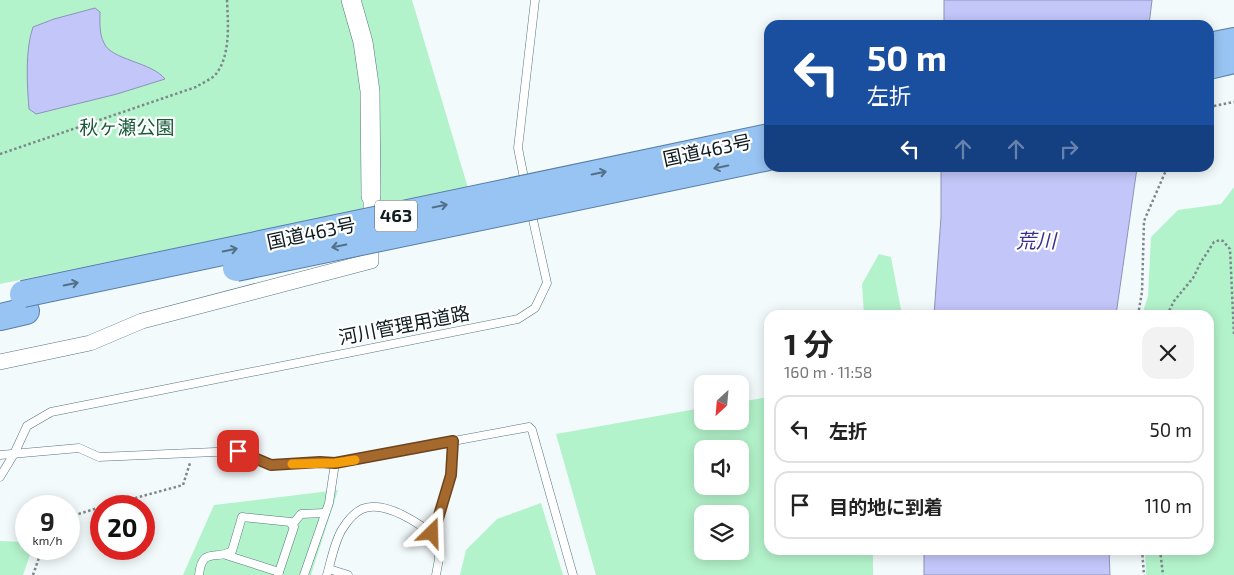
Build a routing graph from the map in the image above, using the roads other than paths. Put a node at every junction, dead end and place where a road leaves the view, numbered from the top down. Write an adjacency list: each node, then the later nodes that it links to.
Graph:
1 (351, 0): 9 (street)
2 (535, 0): 14 (lane, 河川管理用道路)
3 (1234, 41): 4 (highway)
4 (1214, 45)
5 (1234, 60): 6 (highway)
6 (1214, 65)
7 (764, 138): 10 (highway, 国道463号 / 463, one-way to 7, bridge)
8 (764, 158): 10 (highway, 国道463号 / 463, one-way to 10, bridge)
9 (371, 196): 12 (street)
10 (16, 301): 11 (highway, 国道463号 / 463)
11 (0, 317)
12 (0, 362)
13 (453, 441): 16 (lane); 20 (lane); 28 (lane)
14 (14, 454): 15 (lane); 16 (lane); 17 (lane, 河川管理用道路)
15 (0, 455)
16 (335, 463): 18 (lane)
17 (0, 477)
18 (325, 513): 19 (lane); 25 (lane)
19 (292, 525): 21 (lane); 23 (lane)
20 (432, 533): 22 (lane); 27 (lane)
21 (226, 555): 23 (lane); 24 (lane)
22 (328, 572): 26 (lane)
23 (279, 573)
24 (199, 575)
25 (304, 575)
26 (348, 575)
27 (436, 575)
28 (573, 575)

